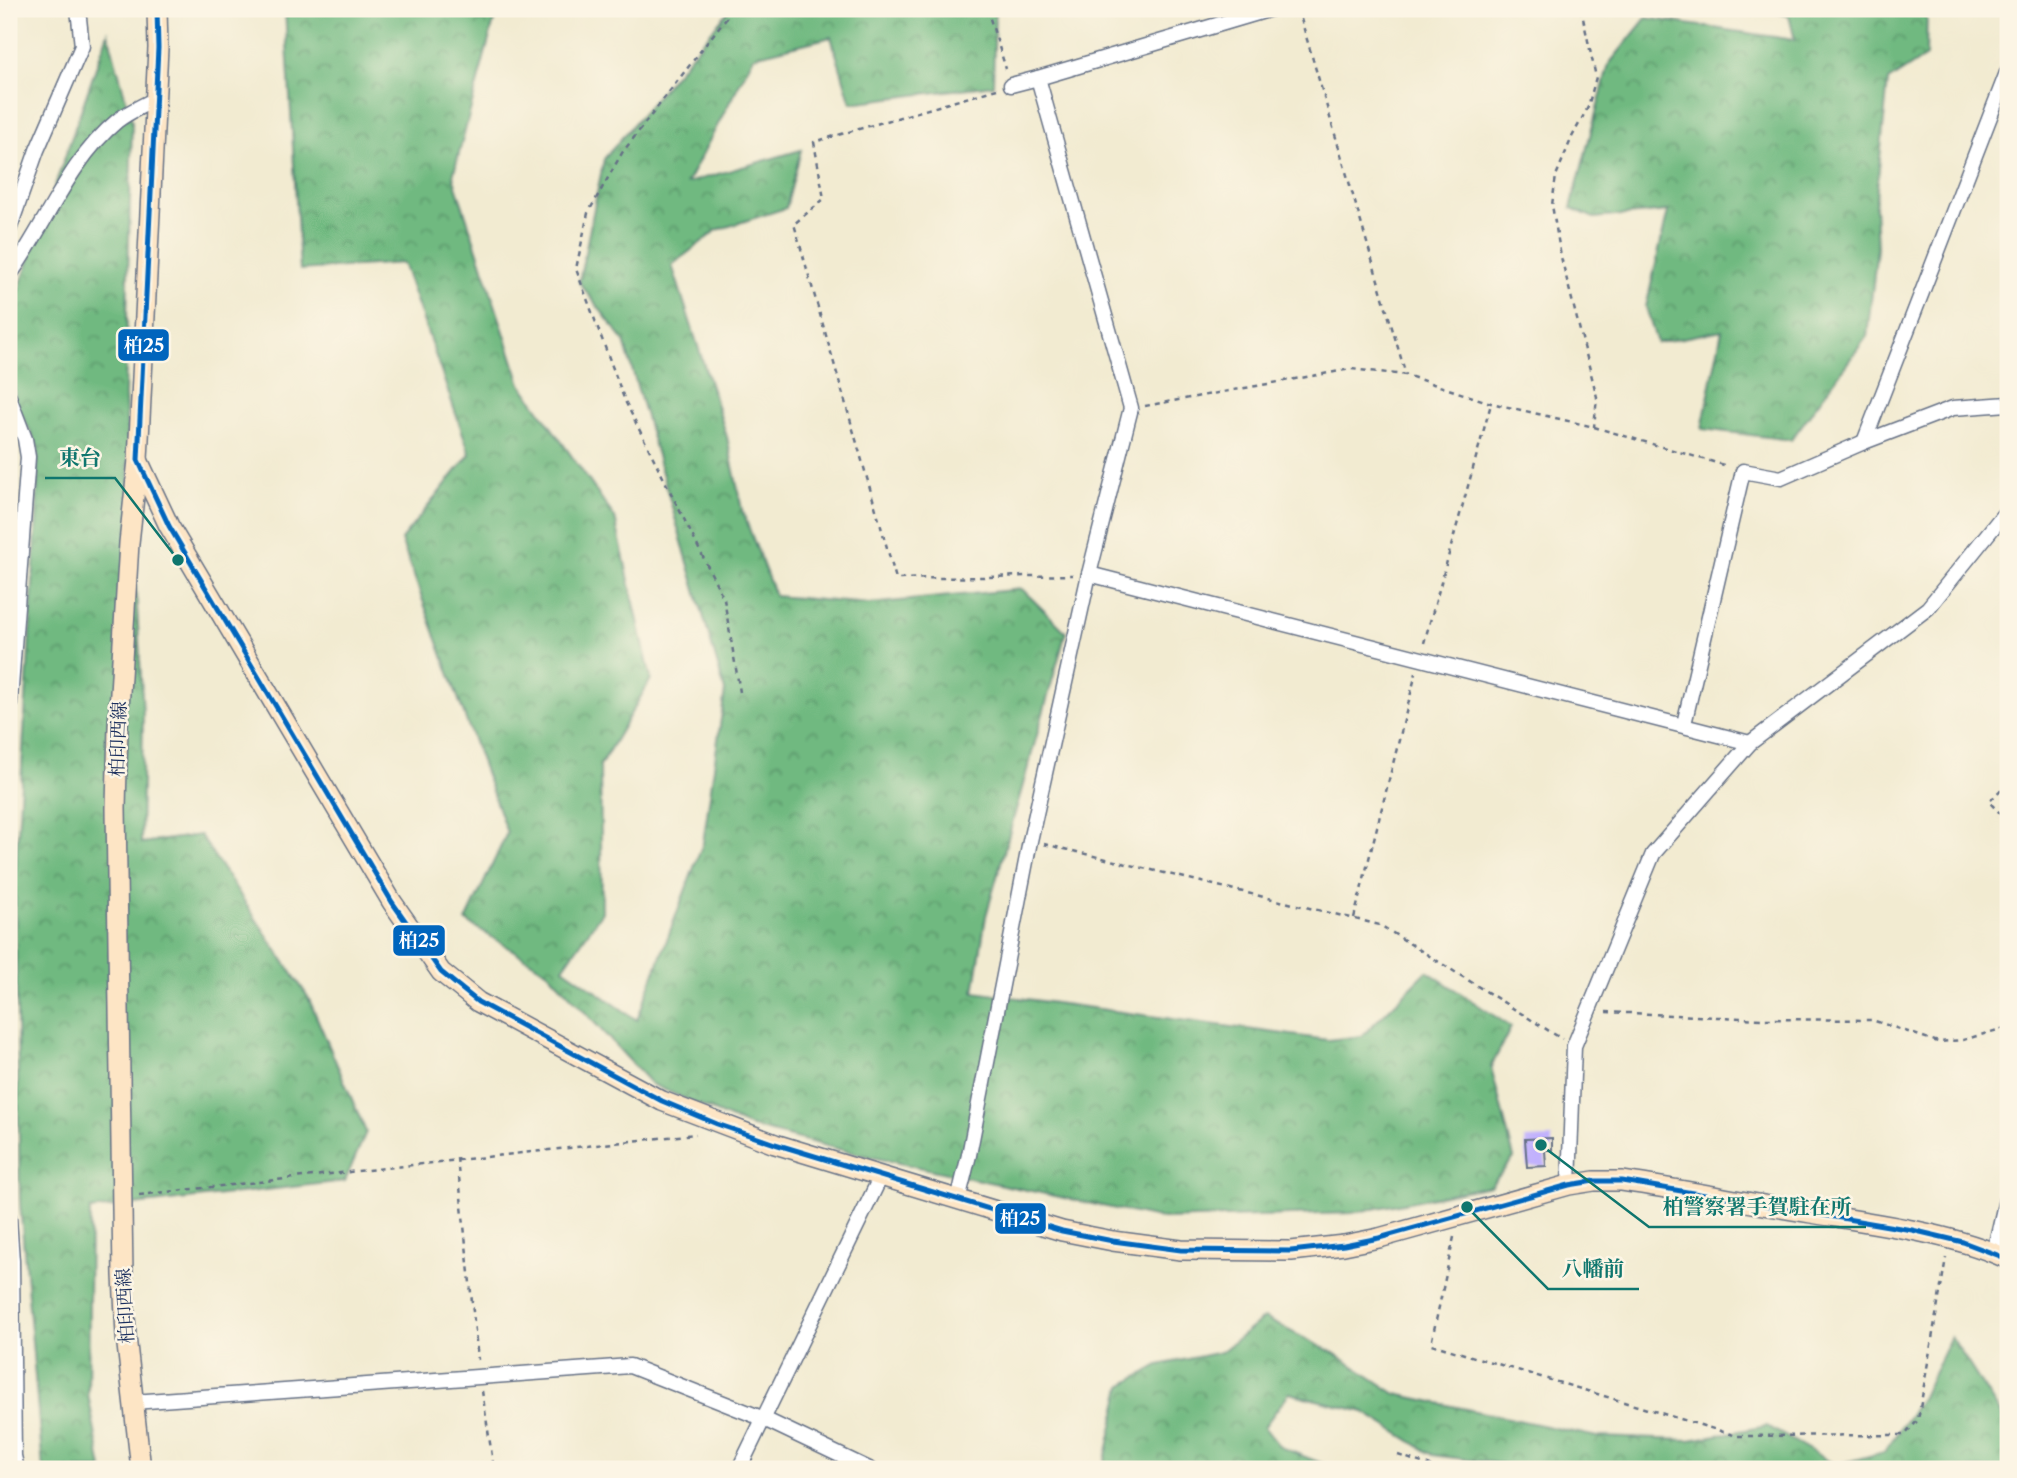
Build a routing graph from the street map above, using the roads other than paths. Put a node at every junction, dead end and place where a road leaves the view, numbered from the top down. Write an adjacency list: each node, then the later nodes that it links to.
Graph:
1 (78, 9): 8 (street)
2 (157, 9): 7 (street, 柏印西線)
3 (1271, 9): 5 (street)
4 (2008, 70): 12 (street)
5 (1038, 78): 6 (street); 15 (street)
6 (1011, 85)
7 (155, 99): 9 (street); 13 (street, 柏印西線)
8 (9, 230)
9 (9, 276)
10 (9, 397): 16 (street)
11 (2008, 404): 12 (street)
12 (1864, 442): 17 (street)
13 (138, 460): 19 (street); 25 (street, 柏印西線)
14 (2008, 509): 18 (street)
15 (1089, 573): 17 (street); 22 (street)
16 (9, 714)
17 (1684, 724): 18 (street)
18 (1750, 743): 20 (street)
19 (881, 1176): 22 (street); 26 (street)
20 (1569, 1185): 22 (street); 24 (street)
21 (2008, 1191): 24 (street)
22 (958, 1200)
23 (9, 1218): 27 (street)
24 (2001, 1256)
25 (133, 1402): 26 (street); 28 (street, 柏印西線)
26 (764, 1419): 29 (street); 30 (street)
27 (17, 1469)
28 (141, 1469)
29 (738, 1469)
30 (869, 1469)

